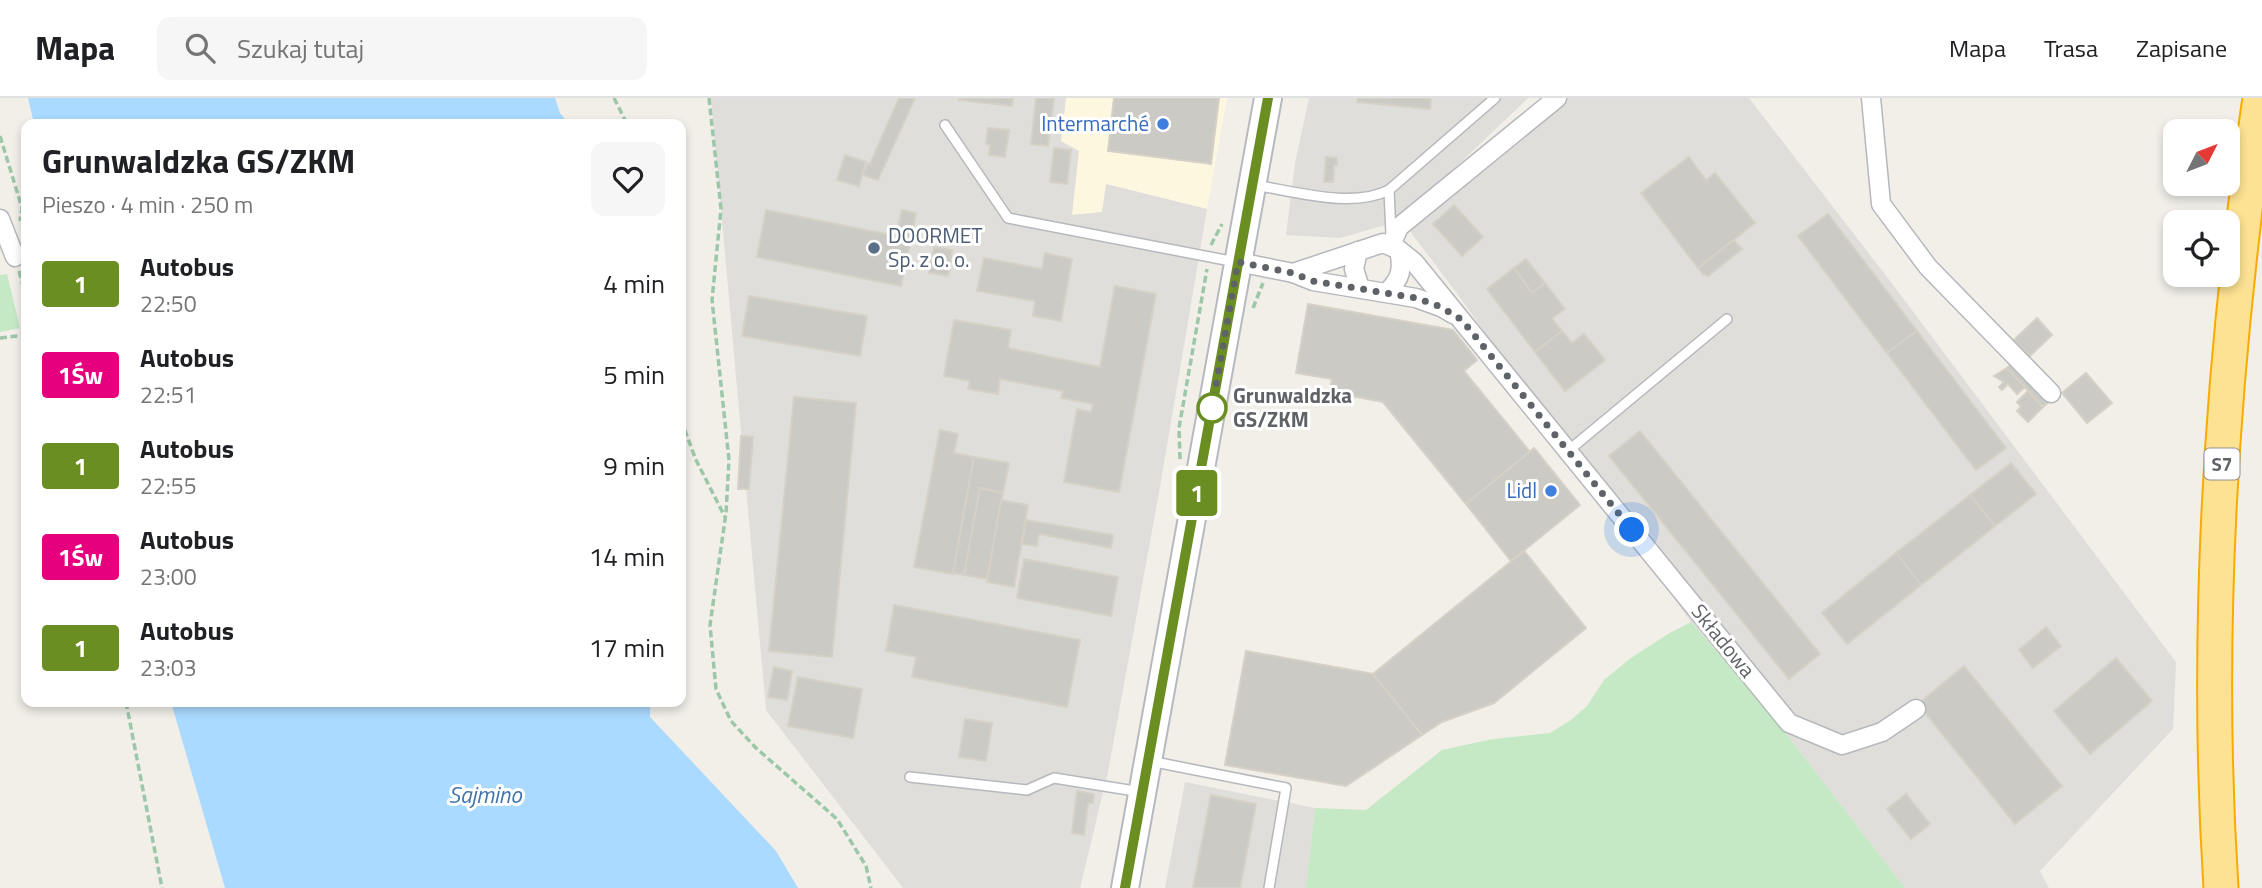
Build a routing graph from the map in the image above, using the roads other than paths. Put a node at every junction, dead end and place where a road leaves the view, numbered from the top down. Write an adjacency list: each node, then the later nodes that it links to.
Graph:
1 (1268, 98): 7 (main road)
2 (1496, 98): 8 (lane)
3 (1557, 98): 10 (street)
4 (1871, 98): 19 (street)
5 (2260, 98): 27 (highway, S7)
6 (945, 125): 13 (lane)
7 (1252, 185): 8 (lane); 13 (main road)
8 (1389, 190): 10 (lane)
9 (0, 219): 12 (street)
10 (1395, 248): 11 (street); 16 (street); 18 (street, Składowa)
11 (1358, 251): 14 (street); 15 (street)
12 (15, 257)
13 (1238, 262): 14 (street, Składowa); 22 (main road)
14 (1293, 273): 15 (street, Składowa)
15 (1360, 288): 16 (street, Składowa)
16 (1387, 292): 18 (street, Składowa)
17 (1727, 319): 20 (lane)
18 (1462, 320): 20 (street, Składowa)
19 (2051, 393)
20 (1568, 451): 21 (street, Składowa)
21 (1916, 709)
22 (1149, 761): 24 (main road); 26 (lane)
23 (910, 776): 24 (lane)
24 (1143, 793): 25 (main road)
25 (1125, 888)
26 (1269, 888)
27 (2221, 888)

